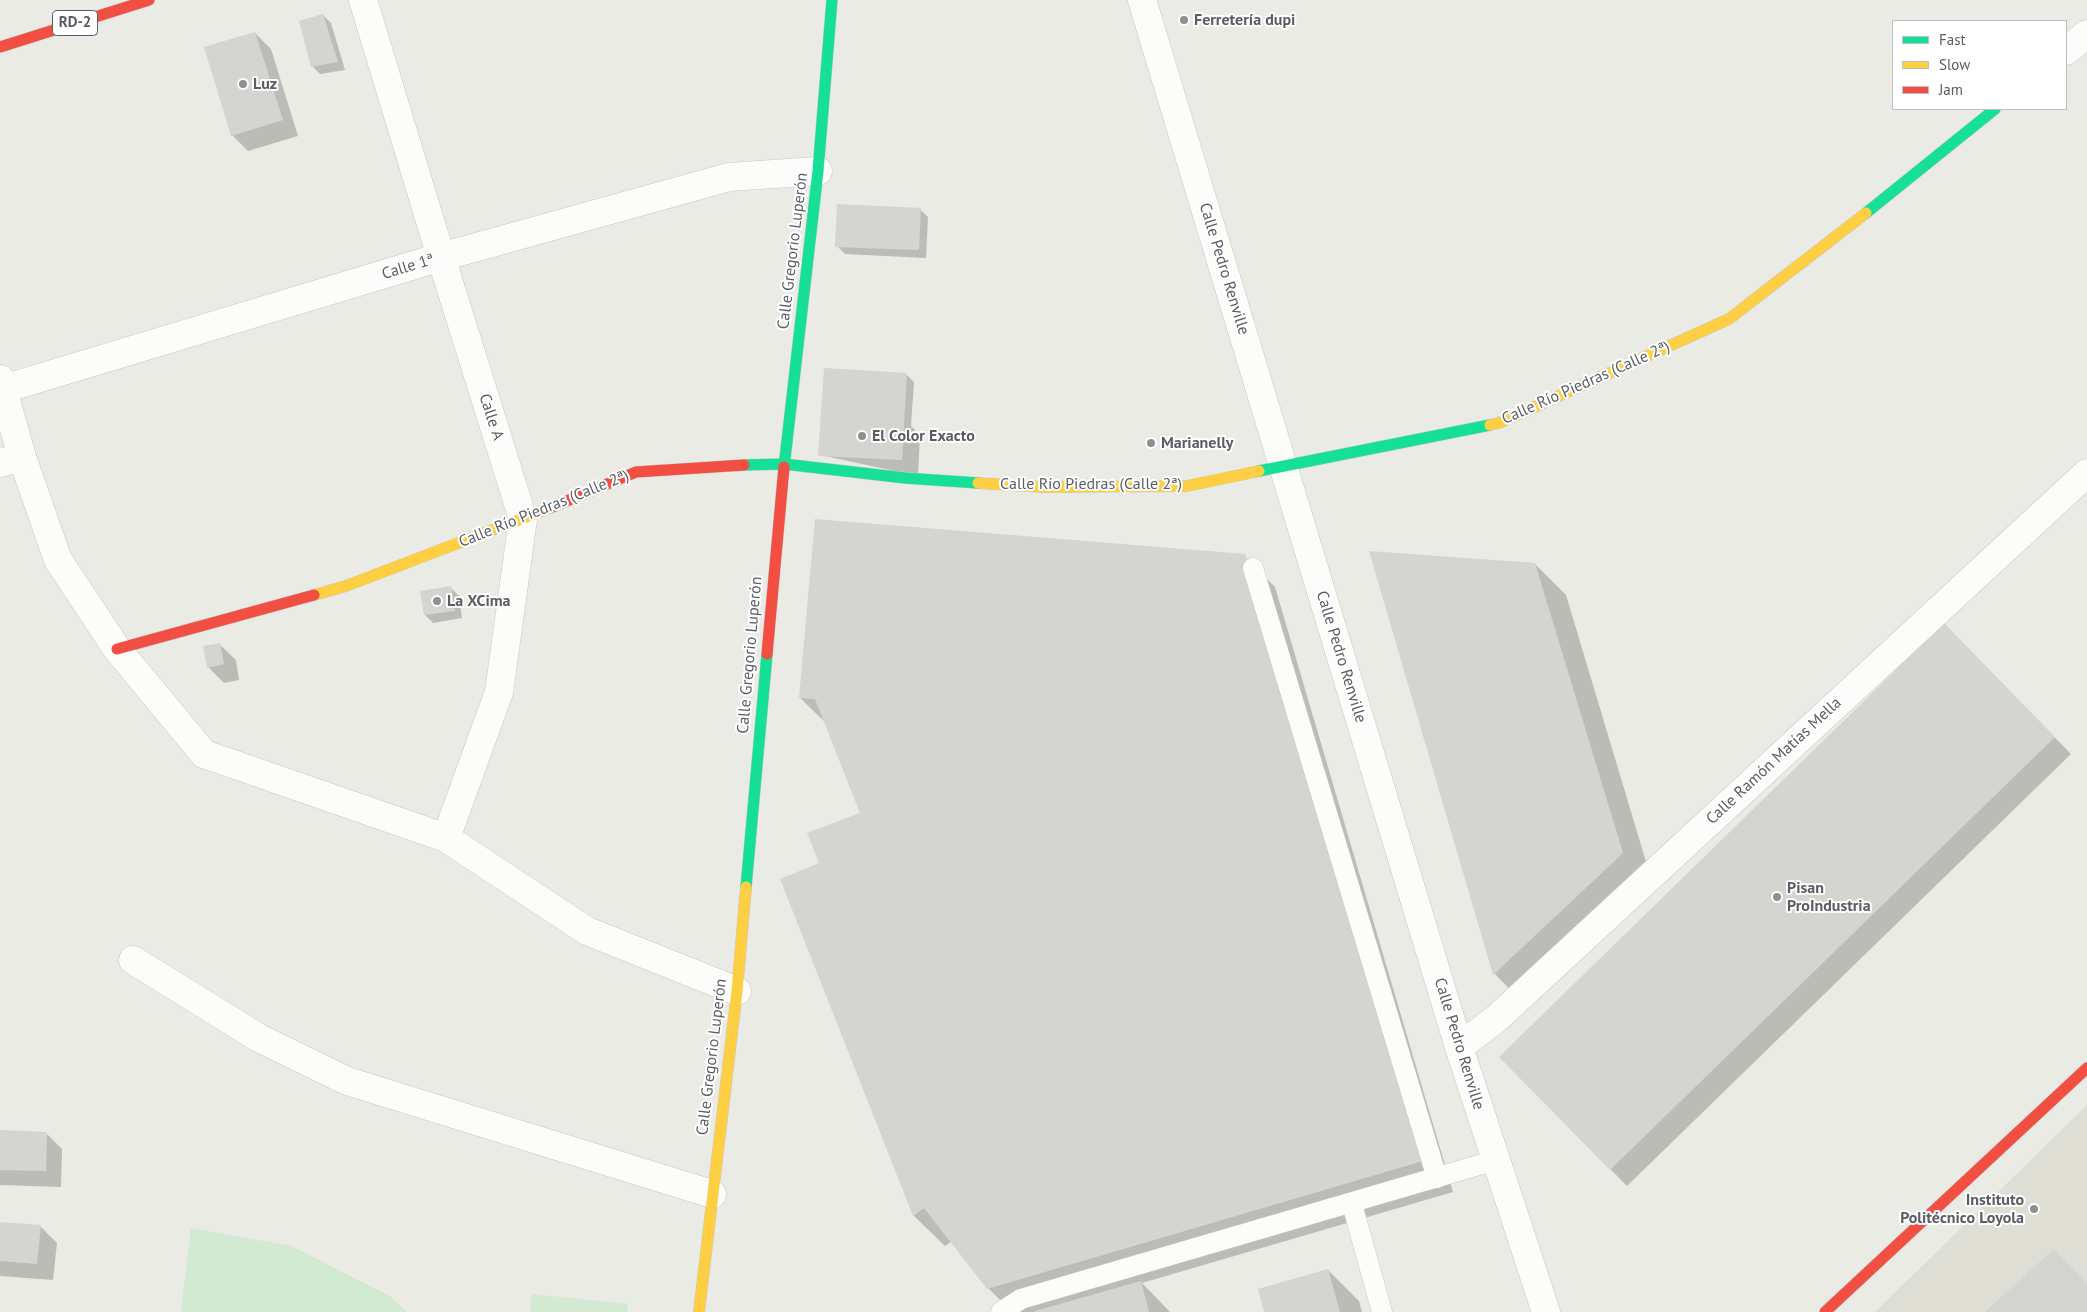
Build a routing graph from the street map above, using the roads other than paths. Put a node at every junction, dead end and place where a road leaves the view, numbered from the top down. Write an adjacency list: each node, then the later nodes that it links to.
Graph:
1 (149, 0): 5 (street, RD-2)
2 (363, 0): 11 (street, Calle A)
3 (832, 0): 10 (street, Calle Gregorio Luperón)
4 (1142, 0): 15 (street, Calle Pedro Renville)
5 (103, 6): 7 (street, RD-2)
6 (2087, 34): 8 (street)
7 (0, 47)
8 (2067, 50)
9 (1993, 110): 15 (street, Calle Río Piedras (Calle 2ª))
10 (818, 171): 11 (street, Calle 1ª); 14 (street, Calle Gregorio Luperón)
11 (441, 257): 12 (street, Calle 1ª); 17 (street, Calle A)
12 (1, 384): 13 (street)
13 (11, 460): 19 (street)
14 (784, 464): 15 (street, Calle Río Piedras (Calle 2ª)); 17 (street, Calle Río Piedras (Calle 2ª)); 22 (street, Calle Gregorio Luperón)
15 (1284, 467): 23 (street, Calle Pedro Renville)
16 (2087, 473): 23 (street, Calle Ramón Matías Mella)
17 (523, 518): 19 (street, Calle Río Piedras (Calle 2ª)); 20 (street, Calle A)
18 (1253, 568): 26 (lane)
19 (117, 650): 20 (street)
20 (446, 838): 22 (street)
21 (133, 960): 27 (street)
22 (736, 991): 27 (street, Calle Gregorio Luperón)
23 (1459, 1047): 25 (street, Calle Pedro Renville)
24 (2087, 1068): 33 (street)
25 (1496, 1160): 26 (lane); 32 (street, Calle Pedro Renville)
26 (1437, 1178): 28 (lane)
27 (712, 1194): 29 (street, Calle Gregorio Luperón)
28 (1352, 1204): 30 (lane); 31 (lane)
29 (699, 1312)
30 (1001, 1312)
31 (1382, 1312)
32 (1546, 1312)
33 (1825, 1312)

